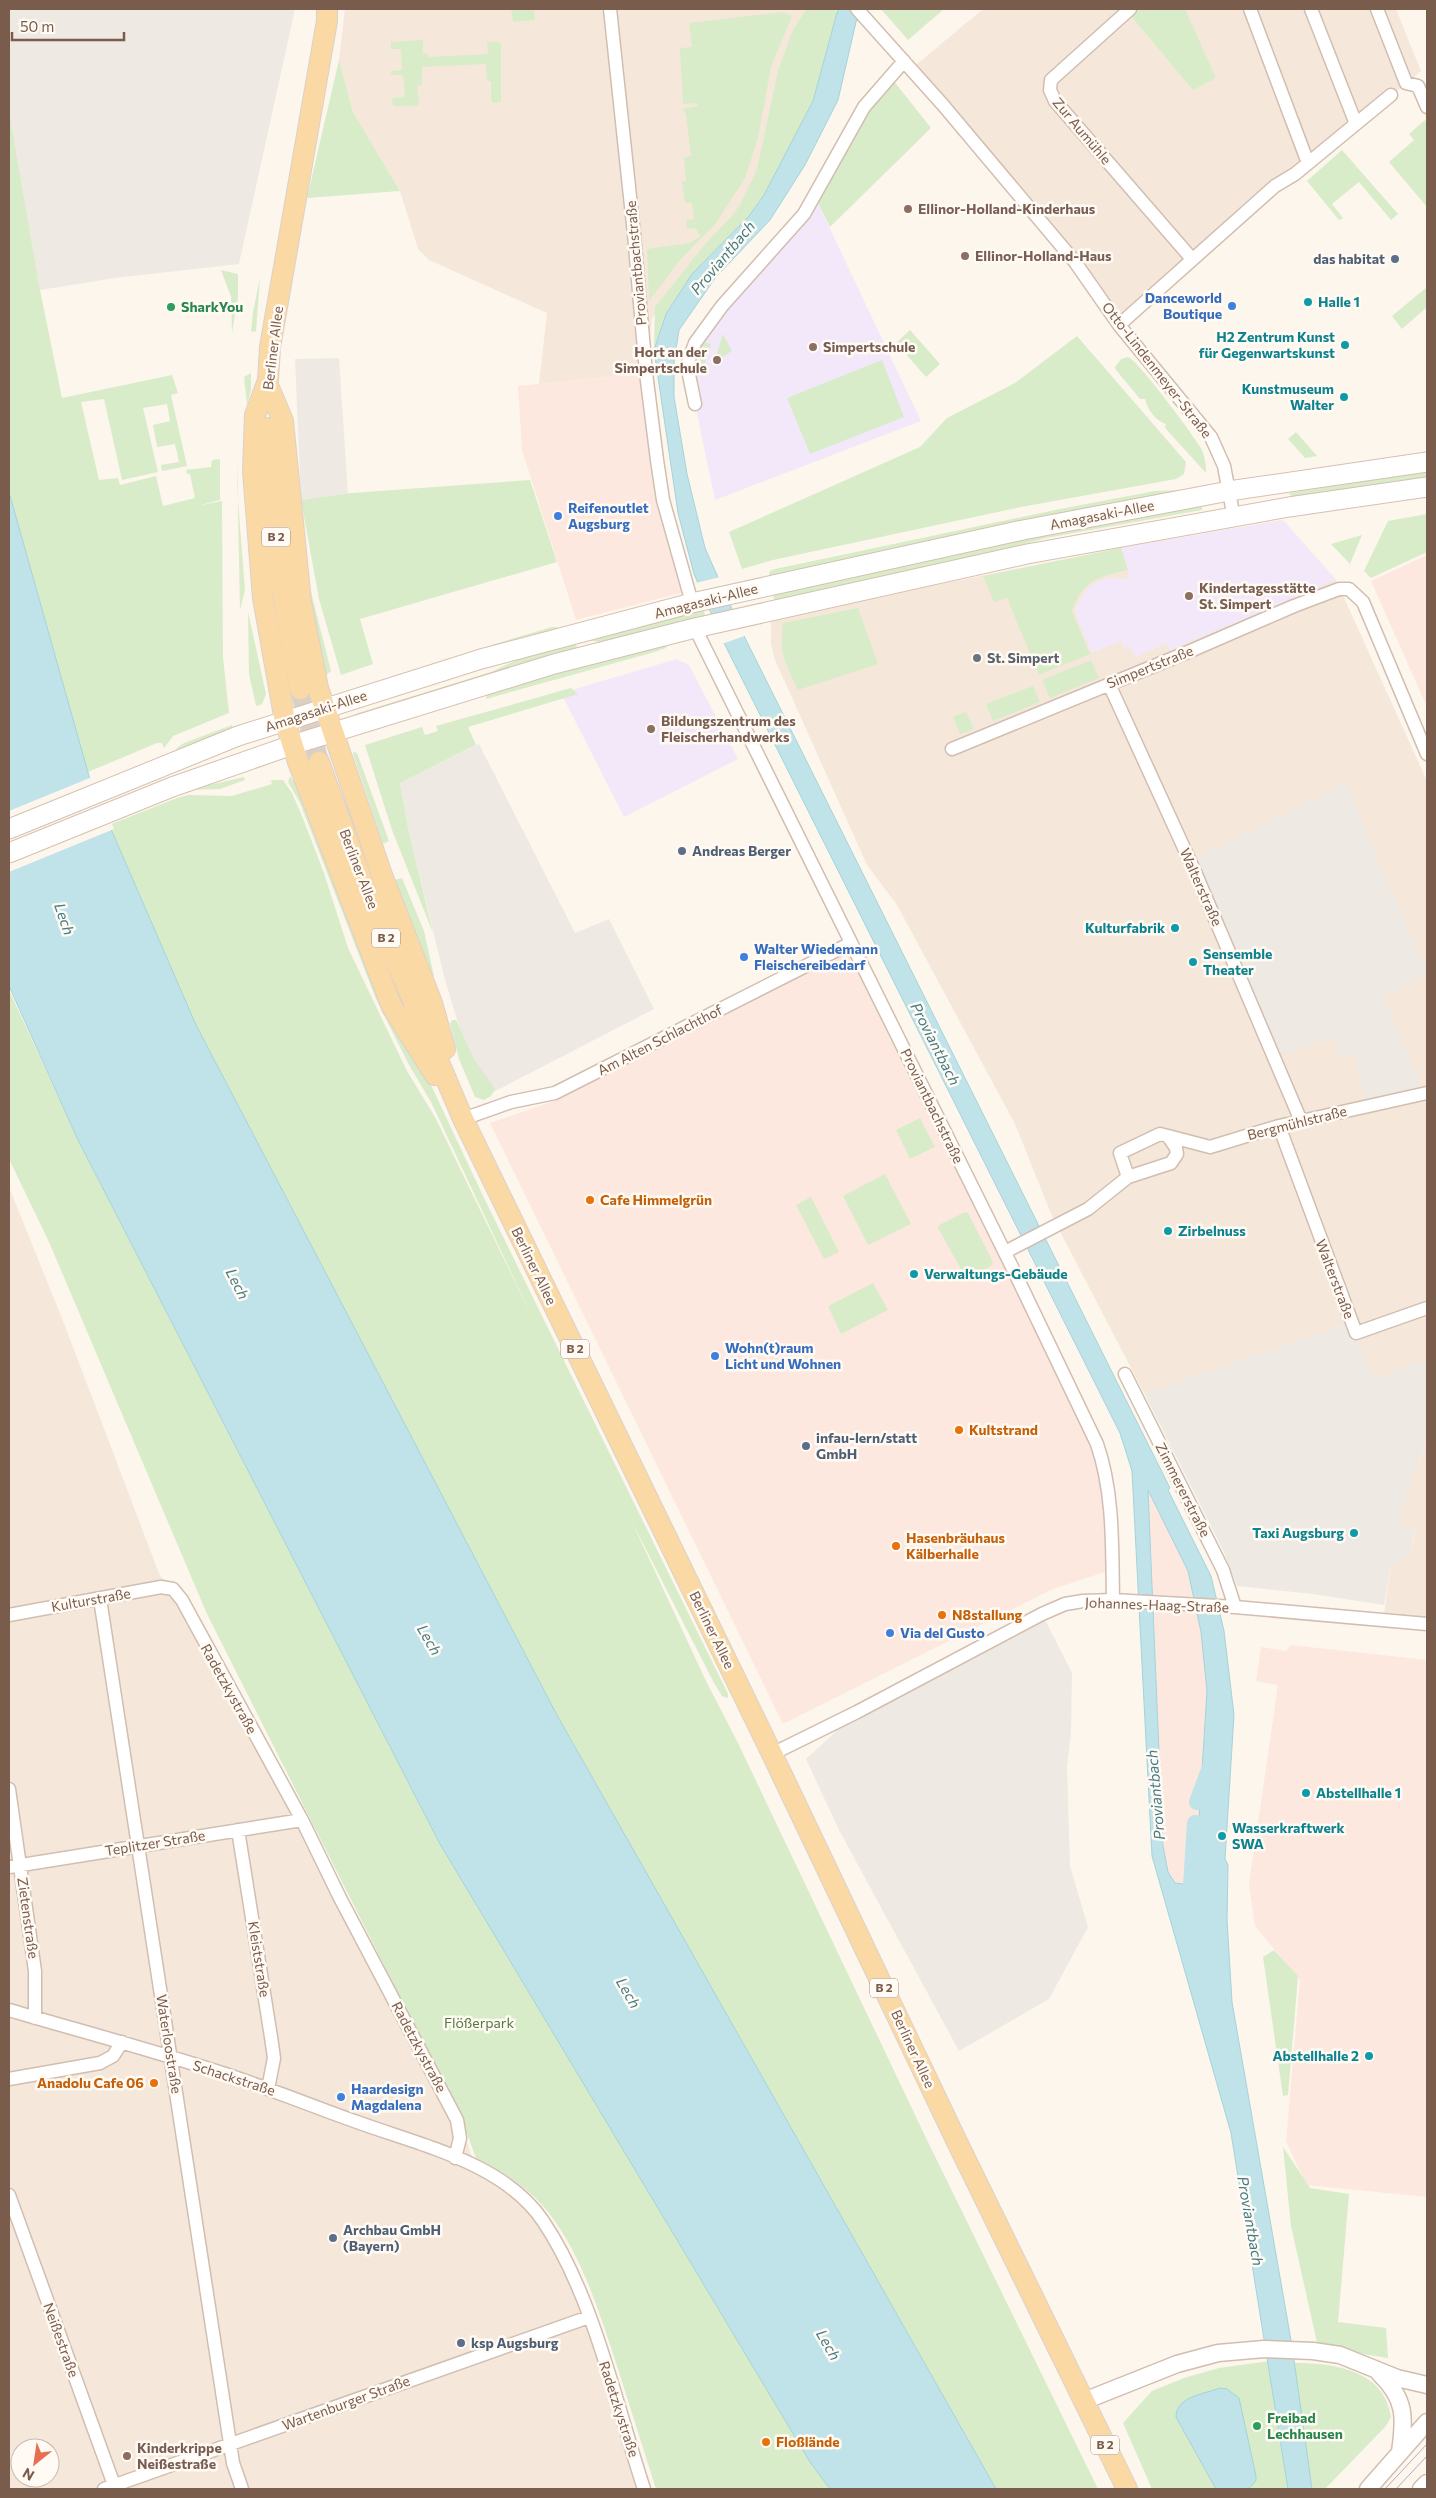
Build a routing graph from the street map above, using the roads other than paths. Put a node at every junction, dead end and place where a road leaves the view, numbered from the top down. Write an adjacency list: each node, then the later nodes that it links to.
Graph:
1 (327, 9): 15 (main road, Berliner Allee / B 2)
2 (610, 9): 21 (street, Proviantbachstraße)
3 (857, 9): 8 (street, Otto-Lindenmeyer-Straße)
4 (1130, 9): 13 (street, Zur Aumühle)
5 (1250, 9): 12 (street)
6 (1311, 9): 11 (street)
7 (1377, 9): 10 (street)
8 (904, 61): 14 (street, Otto-Lindenmeyer-Straße); 16 (street)
9 (1391, 95): 11 (street)
10 (1427, 107)
11 (1356, 124): 12 (street)
12 (1308, 163): 13 (street)
13 (1192, 259): 14 (street)
14 (1119, 325): 19 (street, Otto-Lindenmeyer-Straße)
15 (266, 383): 24 (main road, Berliner Allee / B 2); 25 (main road); 26 (main road)
16 (695, 404)
17 (1427, 462): 19 (main road, Amagasaki-Allee)
18 (1427, 487): 20 (main road, Amagasaki-Allee)
19 (1229, 491): 20 (street, Otto-Lindenmeyer-Straße); 21 (main road, Amagasaki-Allee)
20 (1234, 518): 22 (main road, Amagasaki-Allee)
21 (696, 602): 25 (main road, Amagasaki-Allee)
22 (702, 627): 27 (main road, Amagasaki-Allee); 34 (street, Proviantbachstraße)
23 (1109, 684): 29 (street, Simpertstraße); 30 (street, Simpertstraße); 37 (street, Walterstraße)
24 (300, 689)
25 (325, 708): 26 (main road, Amagasaki-Allee); 27 (main road)
26 (285, 721): 28 (main road); 32 (main road, Amagasaki-Allee)
27 (333, 732): 28 (main road, Amagasaki-Allee); 36 (main road)
28 (292, 745): 33 (main road, Amagasaki-Allee); 36 (main road)
29 (952, 749)
30 (1427, 754)
31 (319, 762): 36 (main road, Berliner Allee / B 2)
32 (9, 829)
33 (9, 853)
34 (851, 943): 36 (street, Am Alten Schlachthof); 41 (street, Proviantbachstraße)
35 (1427, 1093): 37 (street, Bergmühlstraße)
36 (461, 1115): 50 (main road, Berliner Allee / B 2)
37 (1301, 1120): 38 (street, Bergmühlstraße)
38 (1279, 1126): 39 (street, Bergmühlstraße); 42 (street, Walterstraße)
39 (1168, 1136): 40 (street); 40 (street)
40 (1128, 1177): 41 (street)
41 (1004, 1252): 46 (street, Proviantbachstraße)
42 (1427, 1308)
43 (1125, 1374): 47 (street, Zimmererstraße)
44 (173, 1589): 45 (street, Kulturstraße); 52 (street, Radetzkystraße)
45 (100, 1599): 48 (street, Kulturstraße); 54 (street, Waterloostraße)
46 (1113, 1600): 47 (street, Johannes-Haag-Straße); 50 (street, Johannes-Haag-Straße)
47 (1229, 1607): 49 (street, Johannes-Haag-Straße)
48 (9, 1615)
49 (1427, 1624)
50 (772, 1754): 67 (main road, Berliner Allee / B 2)
51 (9, 1789): 55 (street, Zietenstraße)
52 (302, 1820): 53 (street, Teplitzer Straße); 62 (street, Radetzkystraße)
53 (238, 1830): 54 (street, Teplitzer Straße); 61 (street, Kleiststraße)
54 (138, 1846): 55 (street, Teplitzer Straße); 59 (street, Waterloostraße)
55 (15, 1866): 57 (street, Zietenstraße)
56 (9, 2010): 57 (street, Schackstraße)
57 (35, 2018): 58 (street, Schackstraße)
58 (122, 2042): 59 (street, Schackstraße); 60 (street)
59 (171, 2057): 61 (street, Schackstraße); 69 (street, Waterloostraße)
60 (9, 2079)
61 (268, 2089): 62 (street, Schackstraße)
62 (455, 2158): 64 (street, Radetzkystraße)
63 (9, 2195): 72 (street, Neißestraße)
64 (589, 2317): 69 (street, Wartenburger Straße); 73 (street, Radetzkystraße)
65 (1372, 2366): 66 (street); 67 (street); 70 (street)
66 (1427, 2385)
67 (1084, 2401): 75 (main road, Berliner Allee / B 2)
68 (1427, 2422): 70 (street)
69 (230, 2445): 72 (street, Wartenburger Straße); 74 (street, Waterloostraße)
70 (1400, 2452): 76 (street)
71 (1427, 2483): 77 (street)
72 (109, 2487)
73 (641, 2488)
74 (242, 2489)
75 (1126, 2489)
76 (1368, 2489)
77 (1421, 2489)

